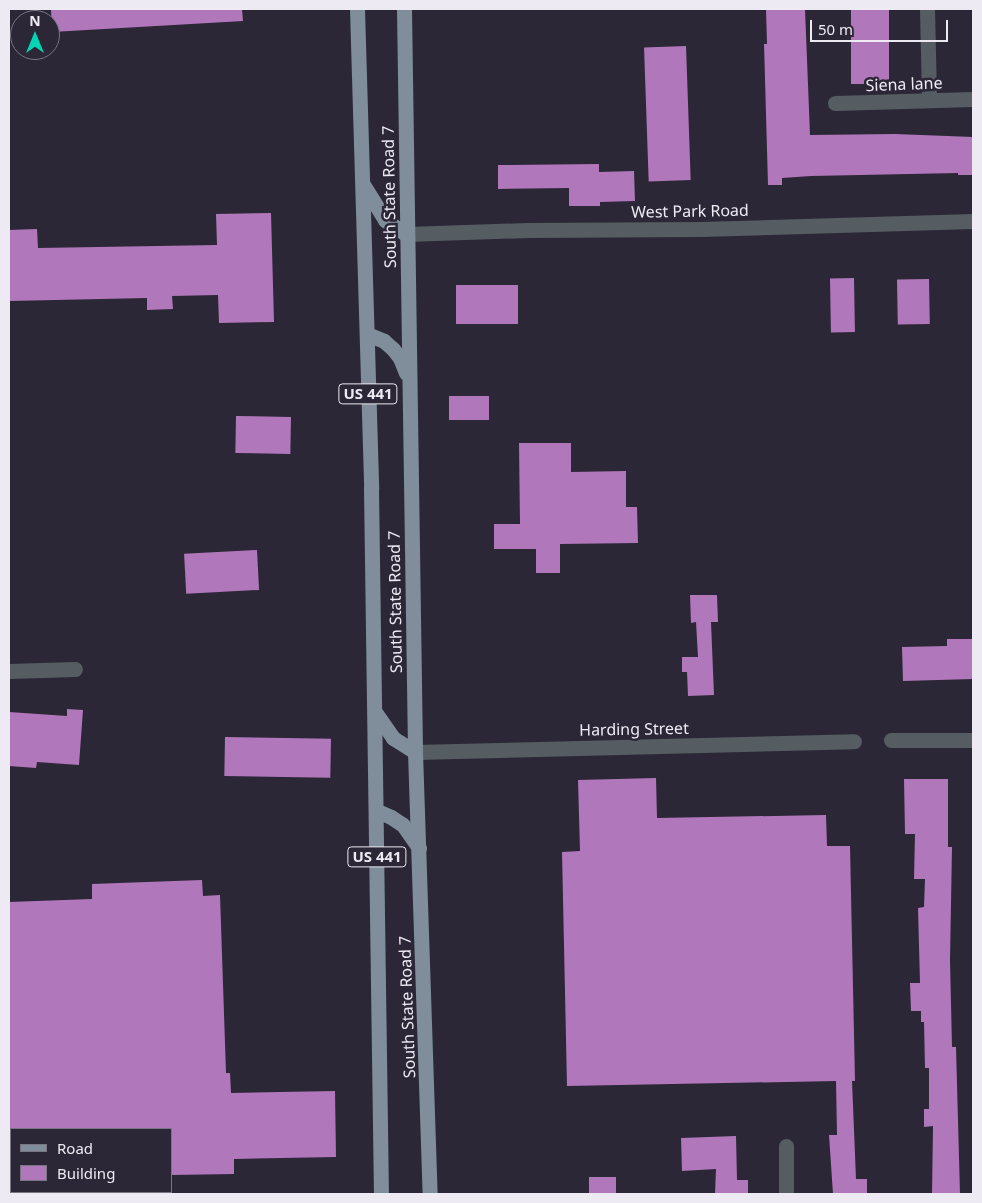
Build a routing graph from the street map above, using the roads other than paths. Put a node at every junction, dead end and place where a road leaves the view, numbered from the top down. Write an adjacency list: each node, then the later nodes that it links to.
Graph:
1 (357, 9): 7 (main road, South State Road 7 / US 441)
2 (404, 9): 9 (main road, South State Road 7 / US 441)
3 (927, 9): 5 (street)
4 (973, 99): 5 (street, Siena lane)
5 (929, 100): 6 (street, Siena lane)
6 (836, 103)
7 (362, 183): 9 (main road); 10 (main road, South State Road 7 / US 441)
8 (973, 221): 9 (street, West Park Road)
9 (406, 234): 11 (main road, South State Road 7 / US 441)
10 (366, 334): 11 (main road); 14 (main road, South State Road 7 / US 441)
11 (409, 382): 18 (main road, South State Road 7 / US 441)
12 (75, 670): 13 (street)
13 (9, 671)
14 (374, 711): 18 (main road); 19 (main road, South State Road 7 / US 441)
15 (891, 740): 16 (street)
16 (973, 740)
17 (854, 741): 18 (street, Harding Street)
18 (415, 752): 20 (main road, South State Road 7 / US 441)
19 (377, 811): 20 (main road); 22 (main road, South State Road 7 / US 441)
20 (418, 848): 23 (main road, South State Road 7 / US 441)
21 (786, 1146): 24 (street)
22 (381, 1194)
23 (430, 1194)
24 (786, 1194)

